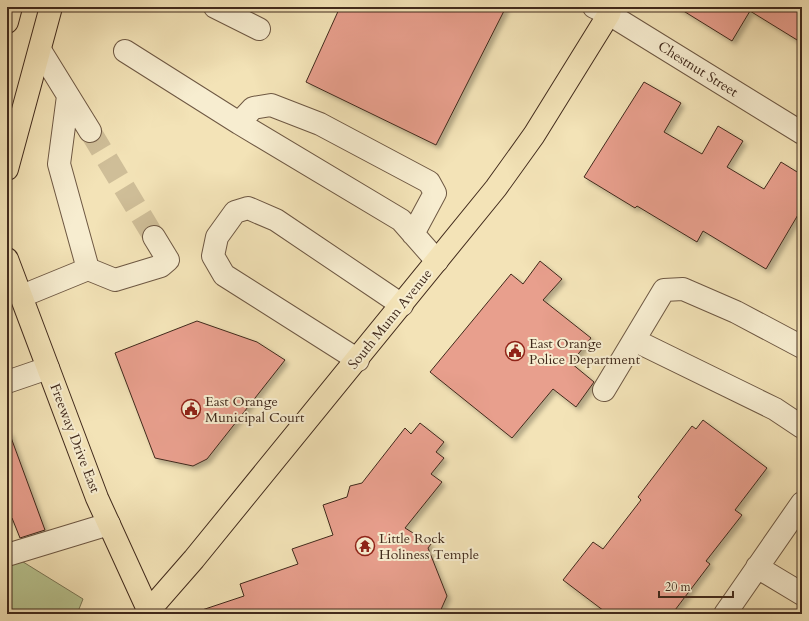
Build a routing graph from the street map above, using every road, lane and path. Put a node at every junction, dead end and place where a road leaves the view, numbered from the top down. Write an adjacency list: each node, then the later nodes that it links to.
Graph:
1 (11, 7): 5 (main road)
2 (51, 7): 7 (main road)
3 (215, 7): 6 (street)
4 (604, 9): 12 (street, Chestnut Street); 17 (main road, South Munn Avenue)
5 (7, 22)
6 (259, 29)
7 (40, 50): 9 (street); 13 (main road)
8 (125, 51): 10 (street)
9 (68, 96): 11 (street); 18 (street)
10 (239, 123): 14 (street); 14 (street)
11 (90, 131)
12 (802, 134)
13 (7, 169)
14 (413, 234): 17 (street)
15 (154, 237): 18 (street)
16 (7, 259): 19 (main road, Freeway Drive East)
17 (437, 261): 20 (main road, South Munn Avenue)
18 (88, 269): 19 (street)
19 (22, 296): 24 (main road, Freeway Drive East)
20 (402, 304): 23 (main road, South Munn Avenue); 23 (street)
21 (634, 340): 22 (street); 26 (street); 27 (street)
22 (802, 347)
23 (358, 360): 33 (main road, South Munn Avenue)
24 (48, 368): 25 (street); 29 (main road, Freeway Drive East)
25 (7, 382)
26 (604, 390)
27 (802, 427)
28 (802, 503): 31 (street)
29 (109, 524): 30 (street); 33 (main road, Freeway Drive East)
30 (7, 555)
31 (757, 567): 32 (street); 34 (street)
32 (802, 594)
33 (149, 613)
34 (725, 614)

